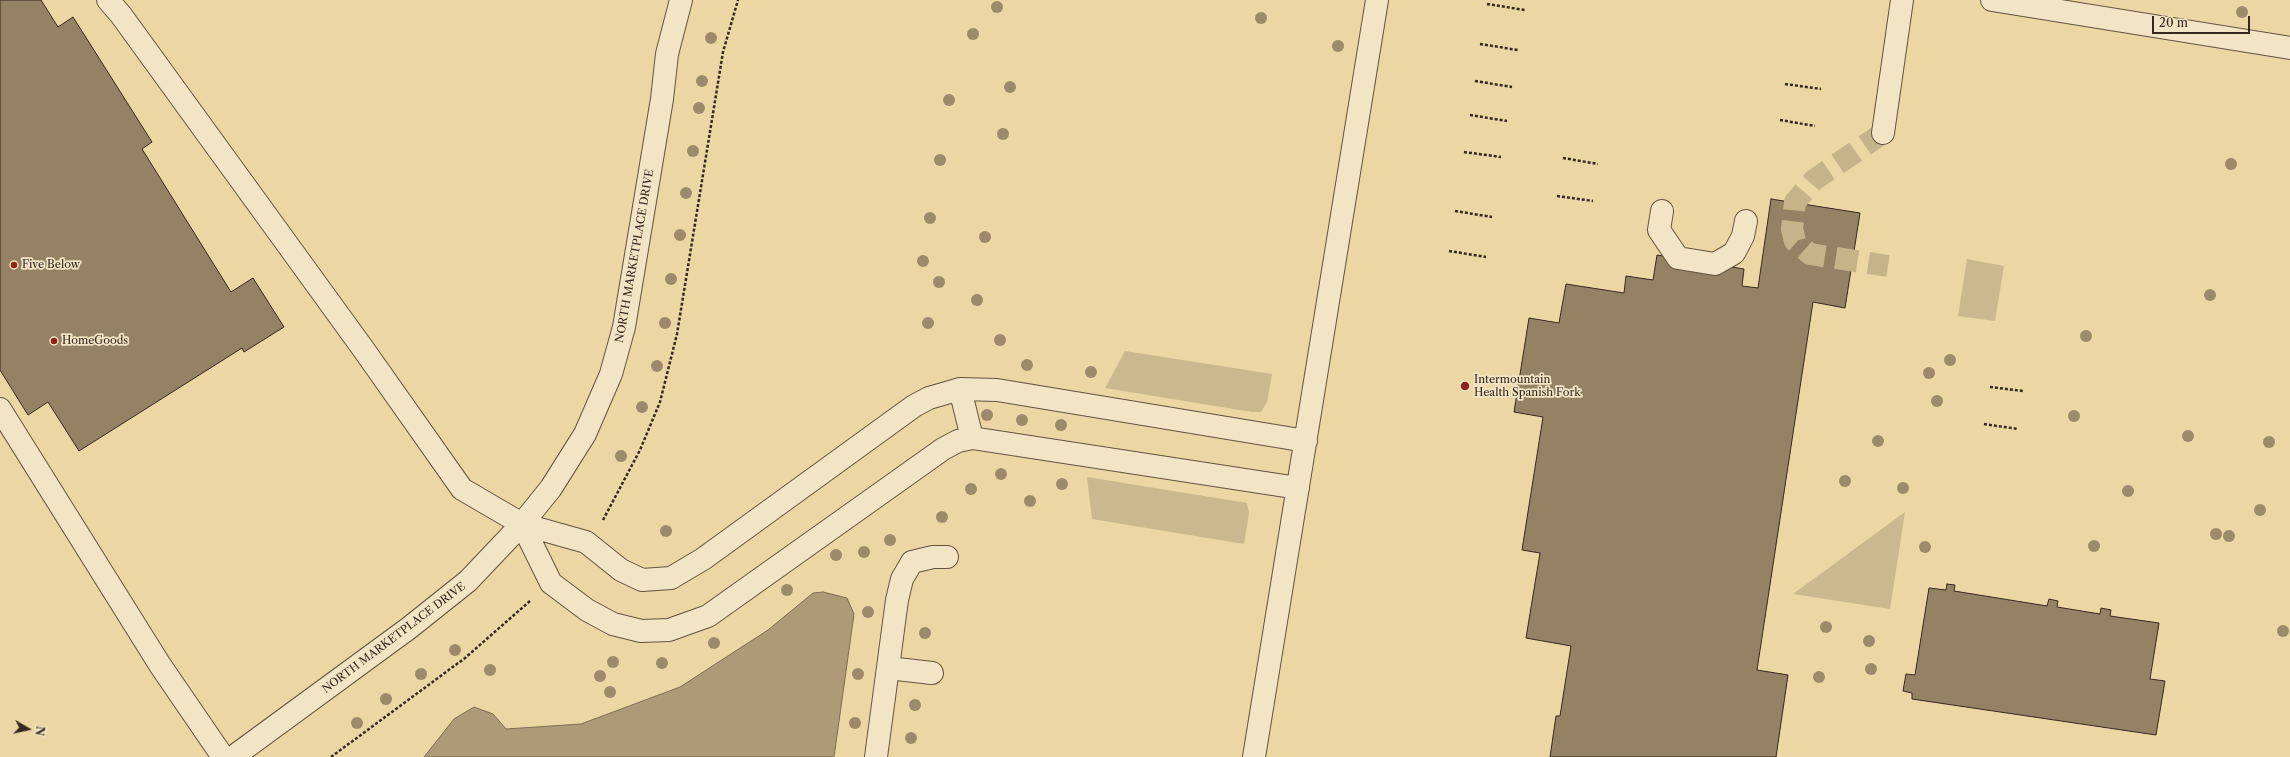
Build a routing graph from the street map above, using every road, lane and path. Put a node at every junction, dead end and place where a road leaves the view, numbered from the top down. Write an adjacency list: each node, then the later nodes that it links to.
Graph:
1 (108, 0): 43 (street)
2 (681, 0): 43 (street, NORTH MARKETPLACE DRIVE)
3 (738, 0): 42 (path)
4 (1377, 0): 40 (street)
5 (1902, 0): 20 (street)
6 (1992, 0): 10 (street)
7 (1487, 4): 8 (path)
8 (1525, 10)
9 (1480, 44): 11 (path)
10 (2290, 48)
11 (1518, 50)
12 (1475, 81): 14 (path)
13 (1785, 84): 15 (path)
14 (1512, 87)
15 (1821, 89)
16 (1470, 115): 17 (path)
17 (1507, 120)
18 (1780, 120): 19 (path)
19 (1815, 126)
20 (1883, 133)
21 (1464, 152): 22 (path)
22 (1501, 157)
23 (1563, 158): 24 (path)
24 (1598, 164)
25 (1558, 196): 26 (path)
26 (1592, 201)
27 (1455, 211): 29 (path)
28 (1662, 211): 30 (street)
29 (1492, 217)
30 (1746, 221)
31 (1449, 251): 32 (path)
32 (1486, 256)
33 (1990, 387): 35 (path)
34 (960, 389): 39 (street); 40 (street); 43 (street)
35 (2023, 391)
36 (0, 409): 48 (street)
37 (1984, 424): 38 (path)
38 (2018, 429)
39 (972, 438): 41 (street); 43 (street)
40 (1306, 441): 41 (street)
41 (1298, 488): 52 (street)
42 (602, 521)
43 (522, 524): 49 (street, NORTH MARKETPLACE DRIVE)
44 (948, 556): 46 (street)
45 (534, 598): 50 (path)
46 (888, 668): 47 (street); 51 (street)
47 (932, 673)
48 (223, 757)
49 (233, 757)
50 (331, 757)
51 (876, 757)
52 (1254, 757)

